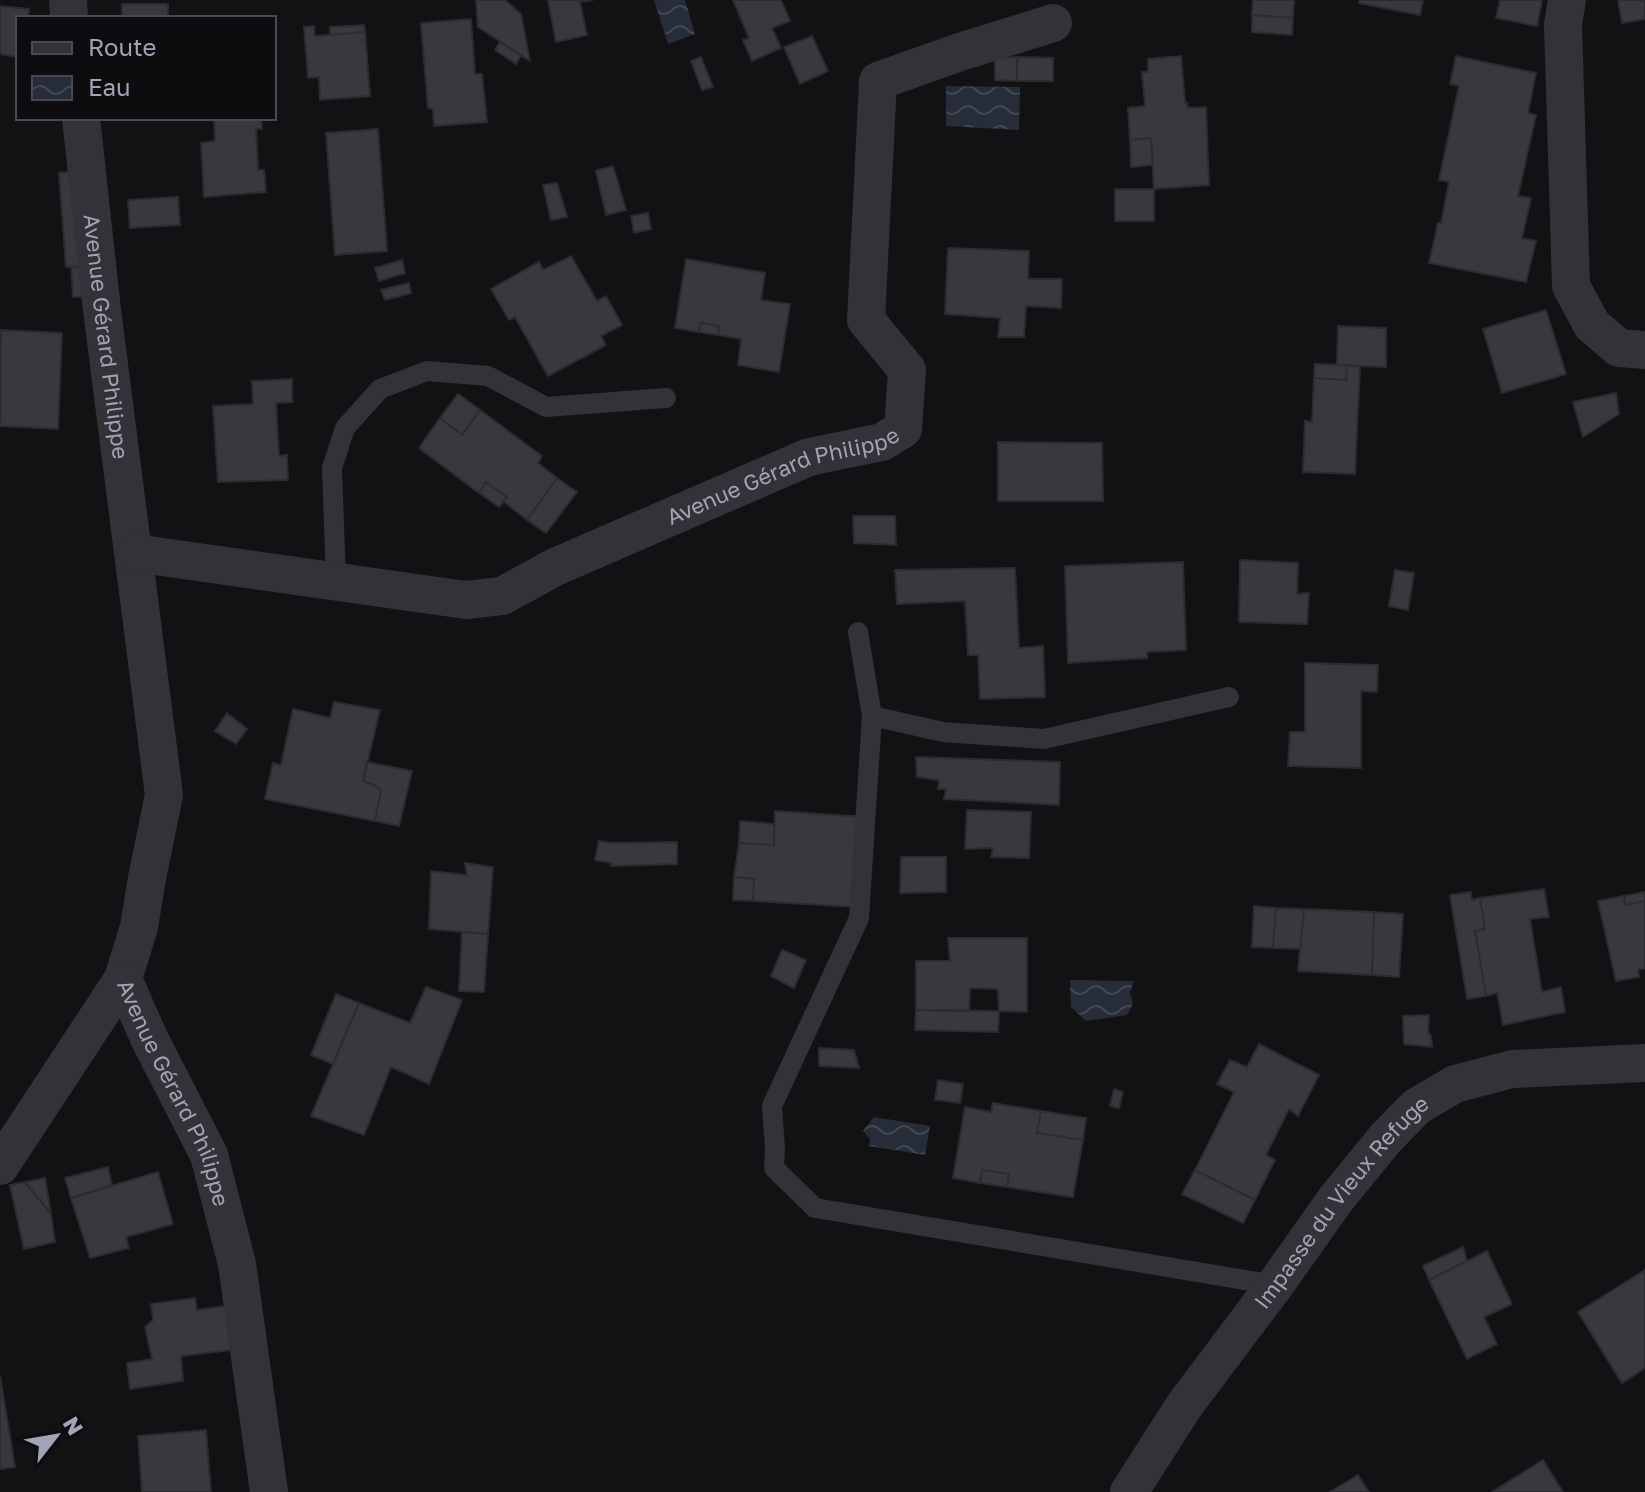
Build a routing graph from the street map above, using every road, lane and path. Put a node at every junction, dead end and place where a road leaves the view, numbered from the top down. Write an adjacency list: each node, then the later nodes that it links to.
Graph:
1 (1567, 0): 4 (street)
2 (1053, 23): 7 (street, Avenue Gérard Philippe)
3 (81, 120): 6 (street, Avenue Gérard Philippe)
4 (1645, 350)
5 (666, 398): 7 (lane)
6 (134, 553): 7 (street, Avenue Gérard Philippe); 11 (street, Avenue Gérard Philippe)
7 (336, 582)
8 (858, 632): 10 (lane)
9 (1229, 697): 10 (lane)
10 (872, 716): 14 (lane)
11 (123, 979): 13 (street); 15 (street, Avenue Gérard Philippe)
12 (1644, 1065): 14 (street, Impasse du Vieux Refuge)
13 (0, 1166)
14 (1275, 1285): 16 (street, Impasse du Vieux Refuge)
15 (269, 1492)
16 (1129, 1492)

